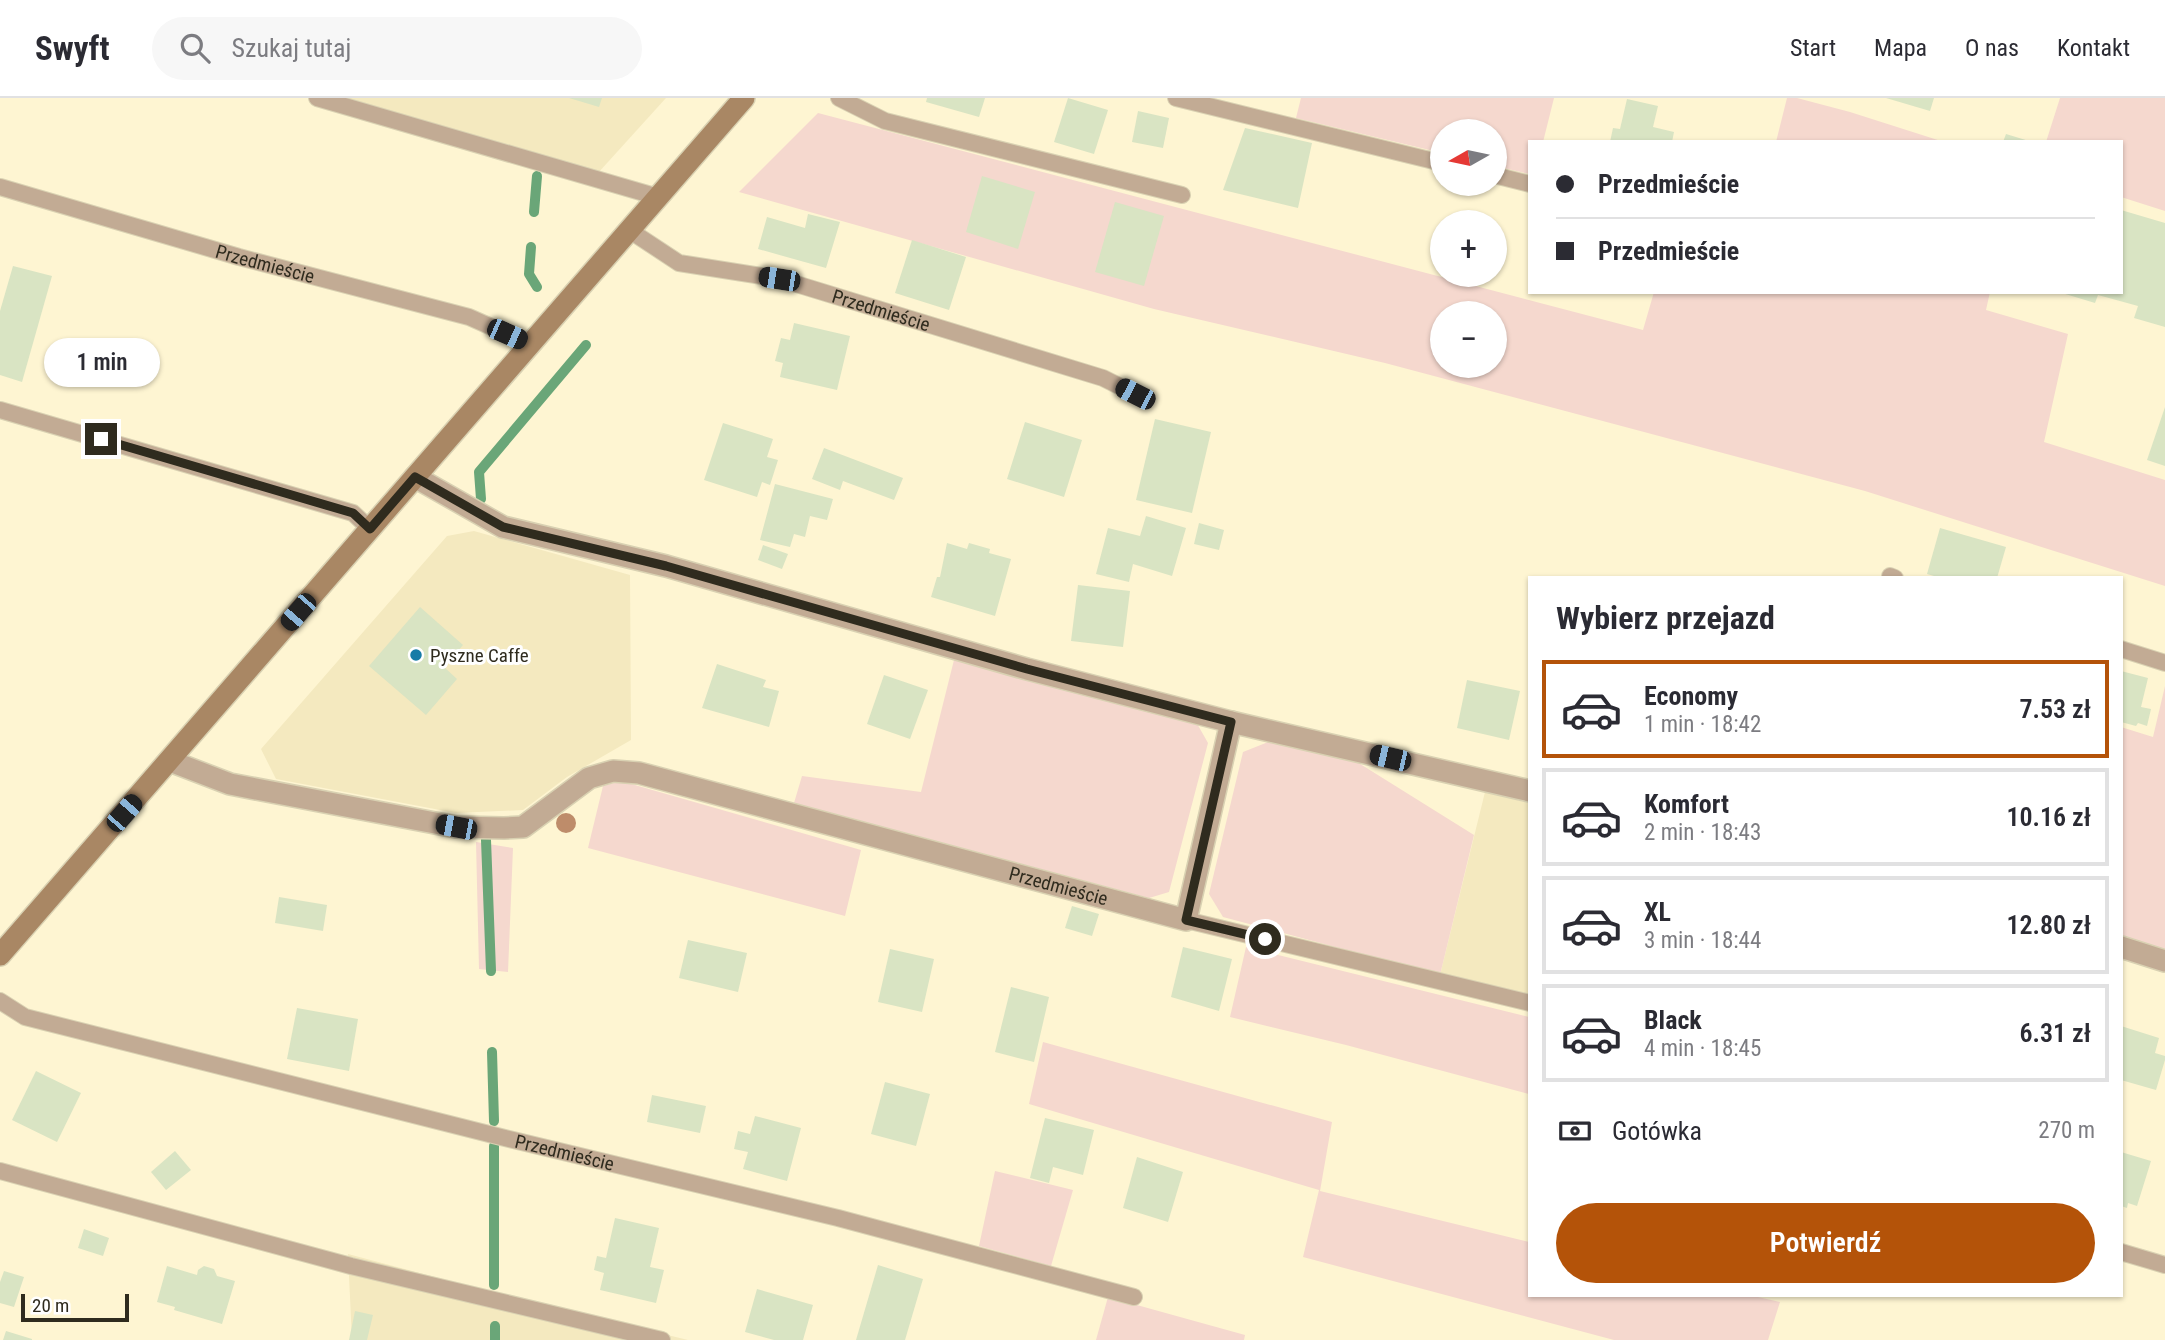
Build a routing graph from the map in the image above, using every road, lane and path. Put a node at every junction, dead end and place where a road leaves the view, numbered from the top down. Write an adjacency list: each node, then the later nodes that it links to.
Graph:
1 (317, 98): 10 (lane)
2 (744, 98): 10 (main road)
3 (839, 98): 9 (lane)
4 (1176, 98): 5 (lane)
5 (1430, 160)
6 (1507, 178): 7 (lane)
7 (1528, 184)
8 (0, 187): 12 (lane, Przedmieście)
9 (1182, 195)
10 (658, 197): 11 (main road)
11 (629, 230): 12 (main road); 13 (lane, Przedmieście)
12 (530, 344): 15 (main road)
13 (1135, 394)
14 (0, 410): 16 (lane)
15 (415, 477): 16 (main road); 19 (street)
16 (370, 529): 20 (main road)
17 (2123, 650): 18 (lane)
18 (2165, 663)
19 (1231, 722): 21 (street); 22 (street)
20 (170, 761): 22 (street, Przedmieście); 24 (main road)
21 (1528, 791)
22 (1186, 920): 27 (lane, Przedmieście)
23 (2123, 948): 25 (street)
24 (0, 955)
25 (2165, 961)
26 (0, 1001): 31 (lane, Przedmieście)
27 (1528, 1003)
28 (0, 1171): 32 (lane)
29 (2123, 1253): 30 (lane)
30 (2165, 1265)
31 (1134, 1297)
32 (662, 1340)

